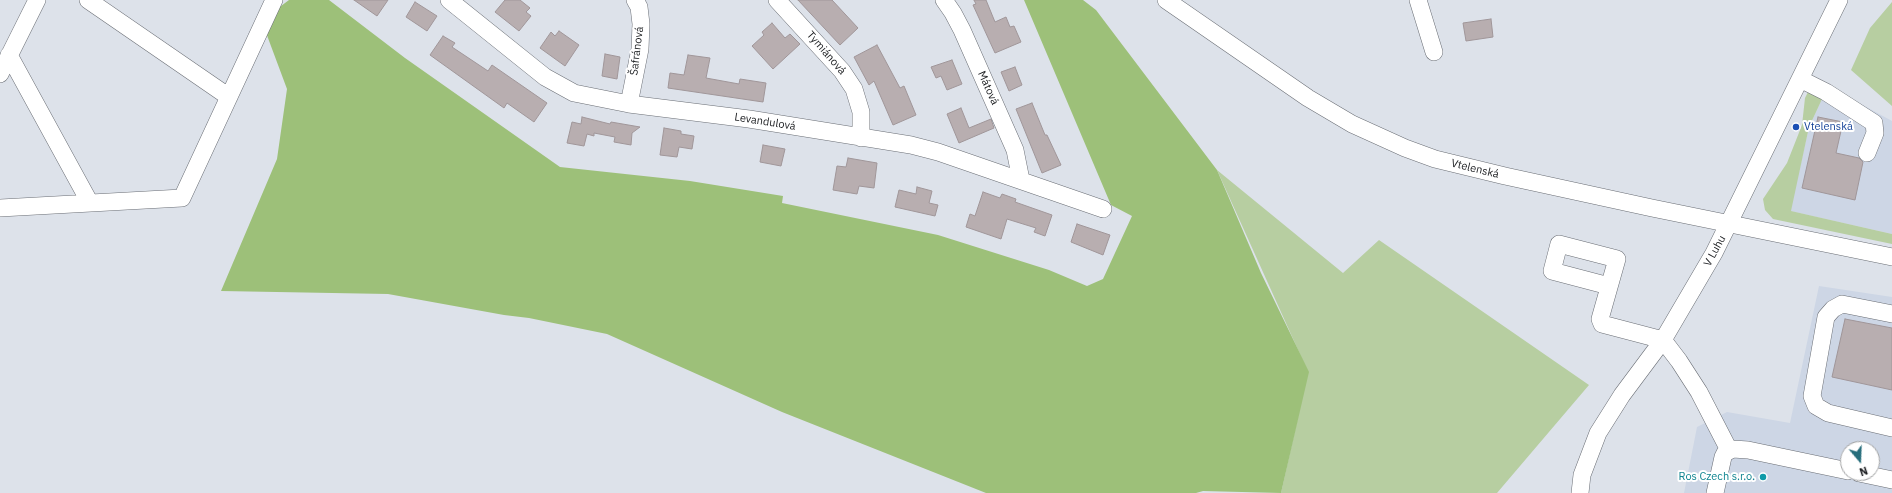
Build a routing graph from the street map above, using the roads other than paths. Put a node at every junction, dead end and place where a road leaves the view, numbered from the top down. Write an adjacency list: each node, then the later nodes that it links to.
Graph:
1 (37, 0): 12 (street)
2 (88, 0): 15 (street)
3 (274, 0): 15 (street)
4 (449, 0): 16 (street, Levandulová)
5 (635, 0): 16 (street, Šafránová)
6 (777, 0): 17 (street, Tymiánová)
7 (944, 0): 19 (street, Mátová)
8 (1166, 0): 23 (street, Vtelenská)
9 (1418, 0): 11 (street)
10 (1839, 0): 14 (street, V Luhu)
11 (1434, 52)
12 (9, 55): 13 (street); 20 (street)
13 (0, 74)
14 (1800, 79): 18 (street); 23 (street, V Luhu)
15 (229, 97): 20 (street)
16 (629, 104): 17 (street, Levandulová)
17 (861, 138): 19 (street, Levandulová)
18 (1867, 153)
19 (1021, 180): 22 (street, Levandulová)
20 (90, 203): 21 (street)
21 (0, 208)
22 (1103, 209)
23 (1729, 224): 24 (street, Vtelenská); 27 (street, V Luhu)
24 (1892, 257)
25 (1609, 286): 27 (street)
26 (1892, 314): 28 (street)
27 (1663, 340): 29 (street); 33 (street, V Luhu)
28 (1892, 428)
29 (1729, 450): 30 (street); 34 (street)
30 (1840, 469)
31 (1880, 477): 32 (street)
32 (1892, 480)
33 (1580, 493)
34 (1715, 493)

